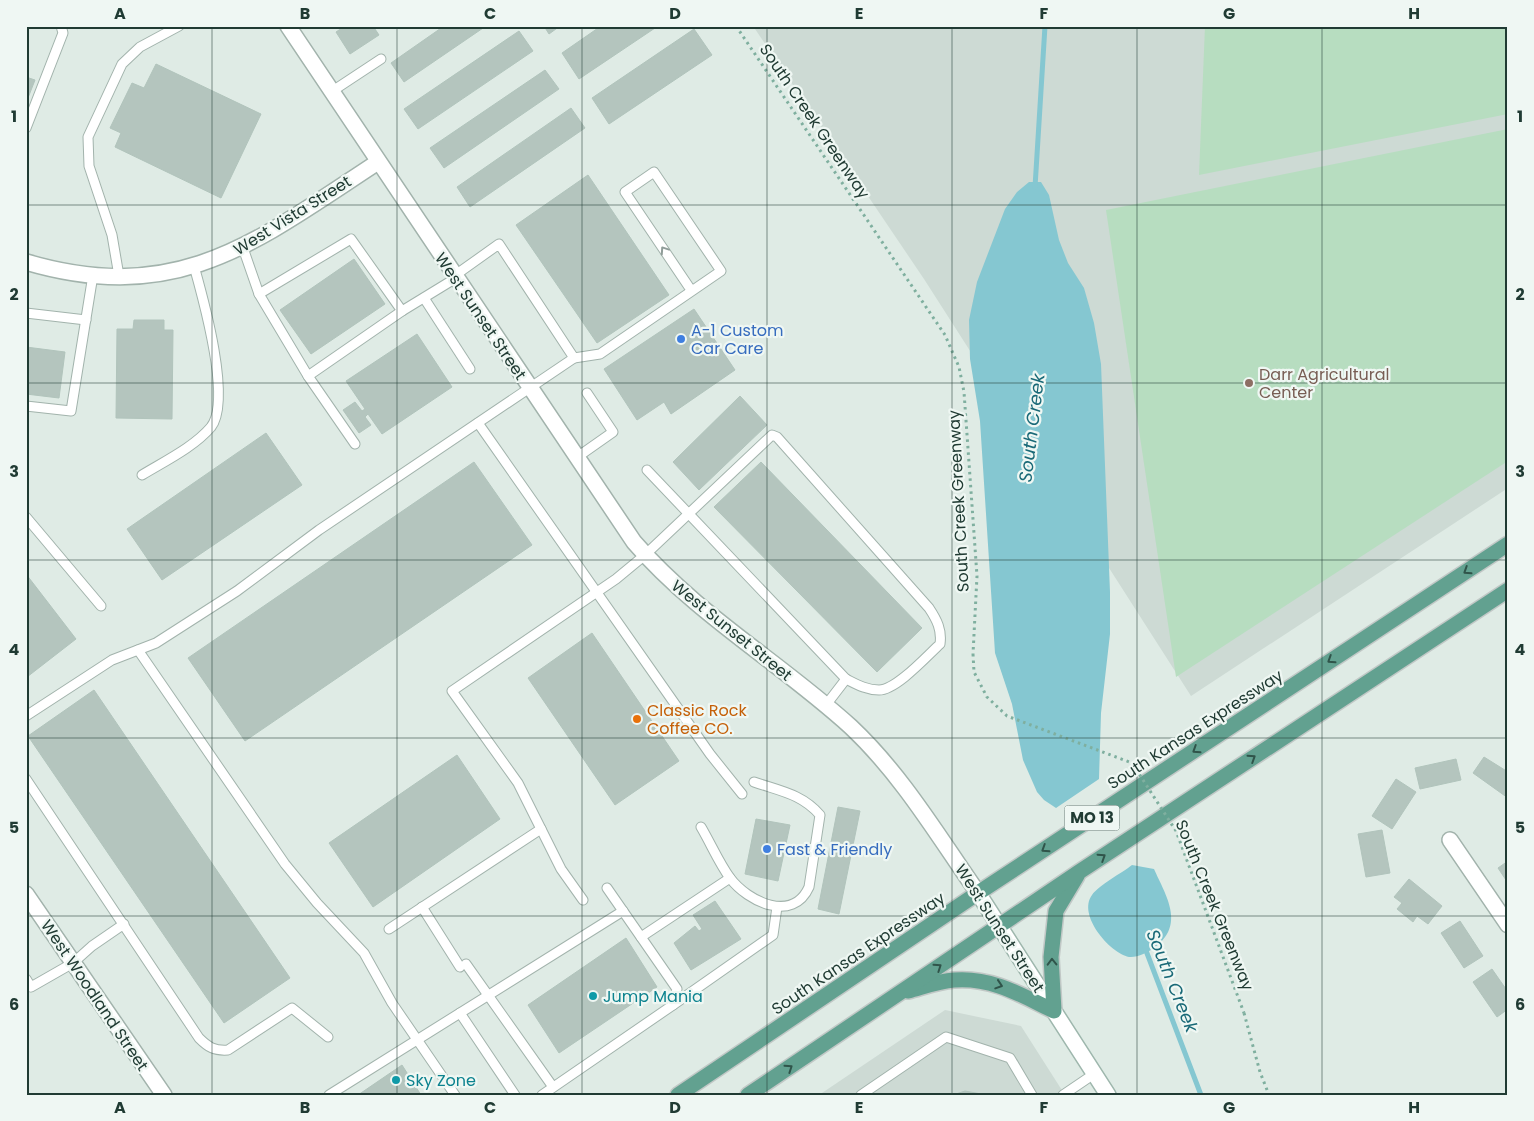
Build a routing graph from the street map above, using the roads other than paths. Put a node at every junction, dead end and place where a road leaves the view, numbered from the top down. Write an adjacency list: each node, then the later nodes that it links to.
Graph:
1 (61, 26): 6 (lane)
2 (179, 26): 12 (lane)
3 (288, 26): 5 (street, West Sunset Street)
4 (381, 59): 5 (lane)
5 (331, 92): 7 (street, West Sunset Street)
6 (26, 128)
7 (378, 162): 8 (street, West Vista Street); 13 (street, West Sunset Street)
8 (243, 248): 10 (street, West Vista Street); 15 (lane)
9 (26, 262): 11 (street, West Vista Street)
10 (194, 266): 12 (street, West Vista Street); 30 (lane)
11 (93, 275): 12 (street, West Vista Street); 19 (lane)
12 (119, 276)
13 (455, 277): 16 (lane); 20 (lane); 23 (street, West Sunset Street)
14 (691, 290): 14 (lane, one-way to 14); 20 (lane)
15 (260, 294): 17 (lane); 22 (lane)
16 (424, 298): 17 (lane); 21 (lane)
17 (402, 312): 22 (lane)
18 (26, 314): 19 (lane)
19 (86, 320): 25 (lane)
20 (574, 358): 23 (lane)
21 (470, 369)
22 (308, 376): 27 (lane)
23 (529, 388): 26 (lane); 28 (street, West Sunset Street)
24 (587, 393): 28 (lane)
25 (26, 406)
26 (478, 423): 36 (lane); 38 (lane)
27 (355, 444)
28 (576, 458): 34 (street, West Sunset Street)
29 (647, 470): 31 (lane)
30 (142, 475)
31 (688, 513): 34 (lane); 39 (lane); 39 (lane)
32 (26, 516): 37 (lane)
33 (1508, 544): 51 (main road, South Kansas Expressway / MO 13, one-way to 51)
34 (645, 555): 36 (lane); 40 (street, West Sunset Street)
35 (1508, 590): 48 (main road, MO 13, one-way to 35)
36 (597, 593): 44 (lane); 46 (lane)
37 (101, 606)
38 (138, 650): 41 (lane); 70 (lane)
39 (846, 679): 40 (lane)
40 (826, 705): 51 (street, West Sunset Street)
41 (26, 716)
42 (26, 779): 57 (lane)
43 (754, 782): 55 (lane)
44 (742, 794)
45 (701, 827): 49 (lane)
46 (541, 828): 53 (lane); 54 (lane)
47 (1450, 840): 58 (street)
48 (1079, 872): 59 (main road, MO 13); 67 (main road, one-way to 48)
49 (730, 878): 55 (lane); 61 (lane)
50 (607, 888): 56 (lane)
51 (978, 893): 59 (street, West Sunset Street); 78 (main road, South Kansas Expressway / MO 13)
52 (26, 894): 62 (street, West Woodland Street)
53 (583, 900)
54 (422, 907): 60 (lane); 65 (lane)
55 (777, 907): 66 (lane)
56 (623, 911): 61 (lane); 65 (lane)
57 (124, 924): 62 (lane); 69 (lane)
58 (1508, 925)
59 (999, 926): 64 (main road, MO 13, one-way to 59); 67 (street, West Sunset Street)
60 (389, 929)
61 (641, 936): 66 (lane)
62 (73, 962): 63 (lane); 73 (street, West Woodland Street)
63 (26, 980)
64 (900, 993): 67 (main road, one-way to 67); 79 (main road, MO 13, one-way to 64)
65 (488, 995): 68 (lane); 72 (lane)
66 (673, 1005): 72 (lane)
67 (1054, 1011): 71 (street, West Sunset Street)
68 (460, 1013): 70 (lane); 76 (lane)
69 (328, 1037)
70 (418, 1039): 74 (lane); 75 (lane)
71 (1094, 1074): 82 (lane); 83 (street, West Sunset Street)
72 (553, 1087): 77 (lane)
73 (164, 1095)
74 (329, 1095)
75 (455, 1095)
76 (515, 1095)
77 (542, 1095)
78 (678, 1095)
79 (748, 1095)
80 (861, 1095): 81 (lane)
81 (1032, 1095)
82 (1063, 1095)
83 (1108, 1095)

